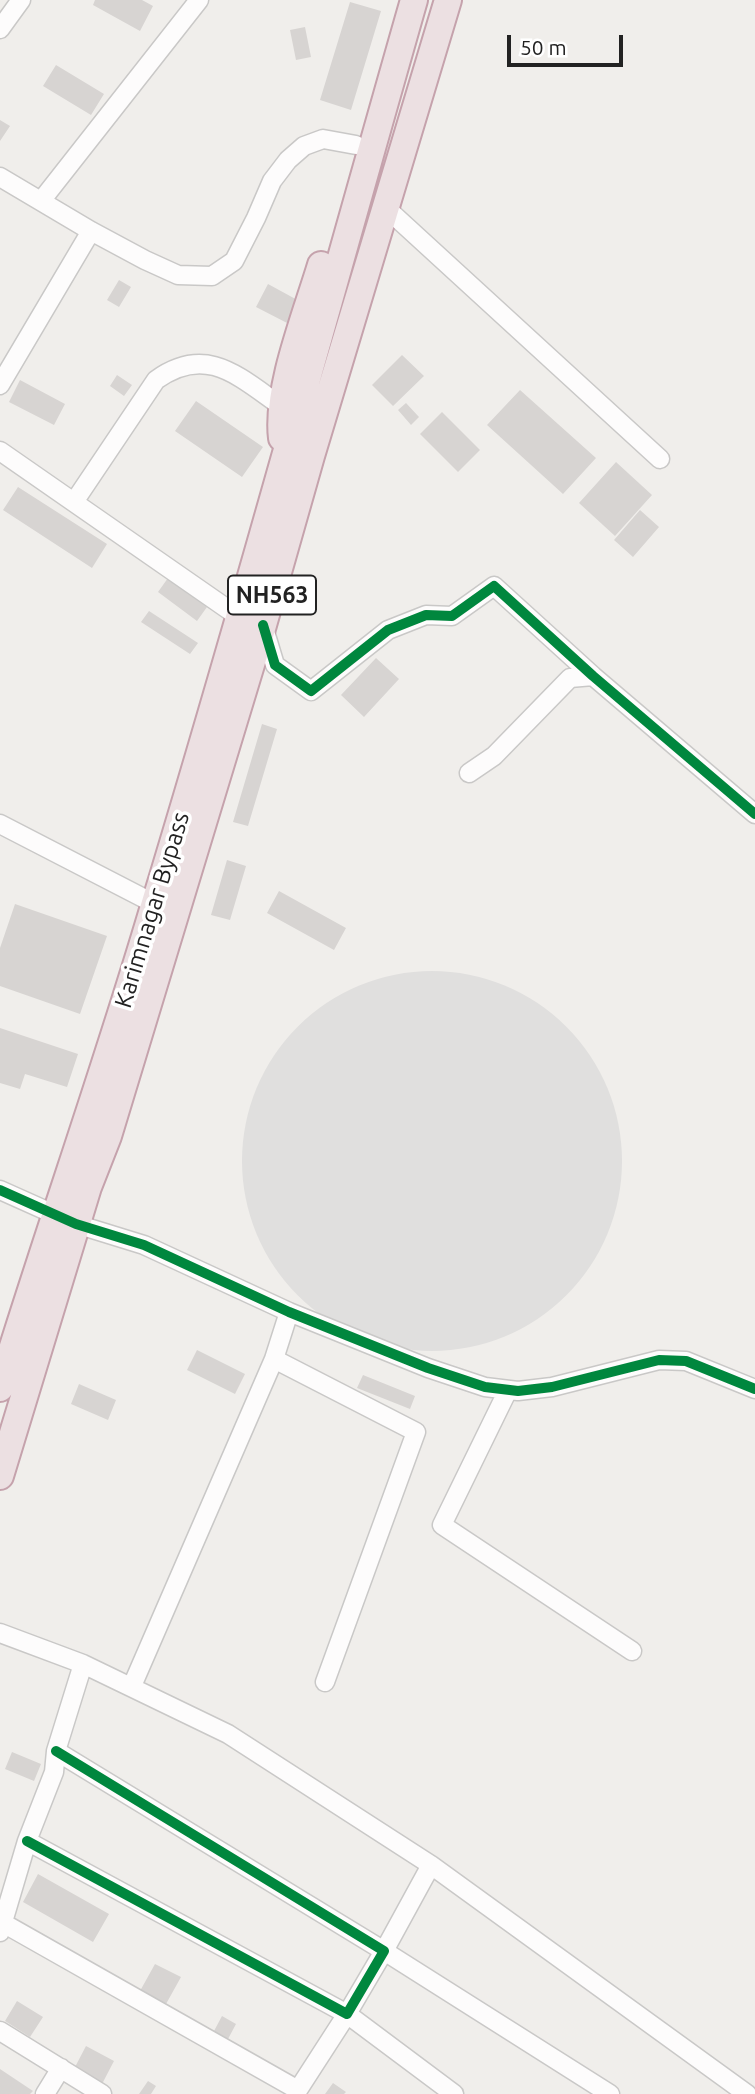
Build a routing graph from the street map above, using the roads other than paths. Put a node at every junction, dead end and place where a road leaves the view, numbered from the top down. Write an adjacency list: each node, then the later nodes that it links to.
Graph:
1 (21, 0): 6 (street)
2 (199, 0): 9 (street)
3 (400, 0): 7 (highway, NH563)
4 (414, 0): 16 (highway, Karimnagar Bypass)
5 (448, 0): 10 (highway, NH563)
6 (1, 27)
7 (356, 145): 11 (street); 13 (highway, NH563)
8 (0, 177): 9 (street)
9 (41, 201): 11 (street)
10 (386, 208): 14 (street); 18 (highway, NH563)
11 (91, 231): 12 (street)
12 (0, 384)
13 (281, 405): 16 (highway, NH563); 17 (street)
14 (660, 459)
15 (4, 460): 17 (street)
16 (285, 461): 18 (highway, Karimnagar Bypass / NH563)
17 (74, 502): 18 (street)
18 (251, 621): 19 (street); 23 (highway, Karimnagar Bypass / NH563); 25 (highway, Karimnagar Bypass / NH563)
19 (593, 676): 20 (street); 21 (street)
20 (470, 773)
21 (755, 814)
22 (0, 824): 23 (street)
23 (155, 904): 25 (highway, Karimnagar Bypass / NH563)
24 (0, 1190): 25 (street)
25 (66, 1219): 26 (street); 28 (highway, Karimnagar Bypass / NH563); 31 (highway, Karimnagar Bypass / NH563)
26 (289, 1312): 27 (street); 30 (street)
27 (274, 1359): 35 (street); 36 (street)
28 (0, 1388)
29 (755, 1389): 30 (street)
30 (508, 1390): 33 (street)
31 (0, 1476)
32 (0, 1633): 34 (street)
33 (632, 1651)
34 (83, 1664): 36 (street); 37 (street)
35 (326, 1682)
36 (132, 1686): 39 (street)
37 (56, 1751): 38 (street); 41 (street)
38 (27, 1841): 40 (street); 42 (street)
39 (431, 1865): 41 (street); 50 (street)
40 (2, 1927): 45 (street)
41 (384, 1951): 42 (street); 49 (street)
42 (347, 2014): 45 (street); 48 (street)
43 (0, 2031): 44 (street)
44 (61, 2068): 46 (street); 47 (street)
45 (299, 2093)
46 (45, 2094)
47 (102, 2094)
48 (454, 2094)
49 (610, 2094)
50 (747, 2094)

